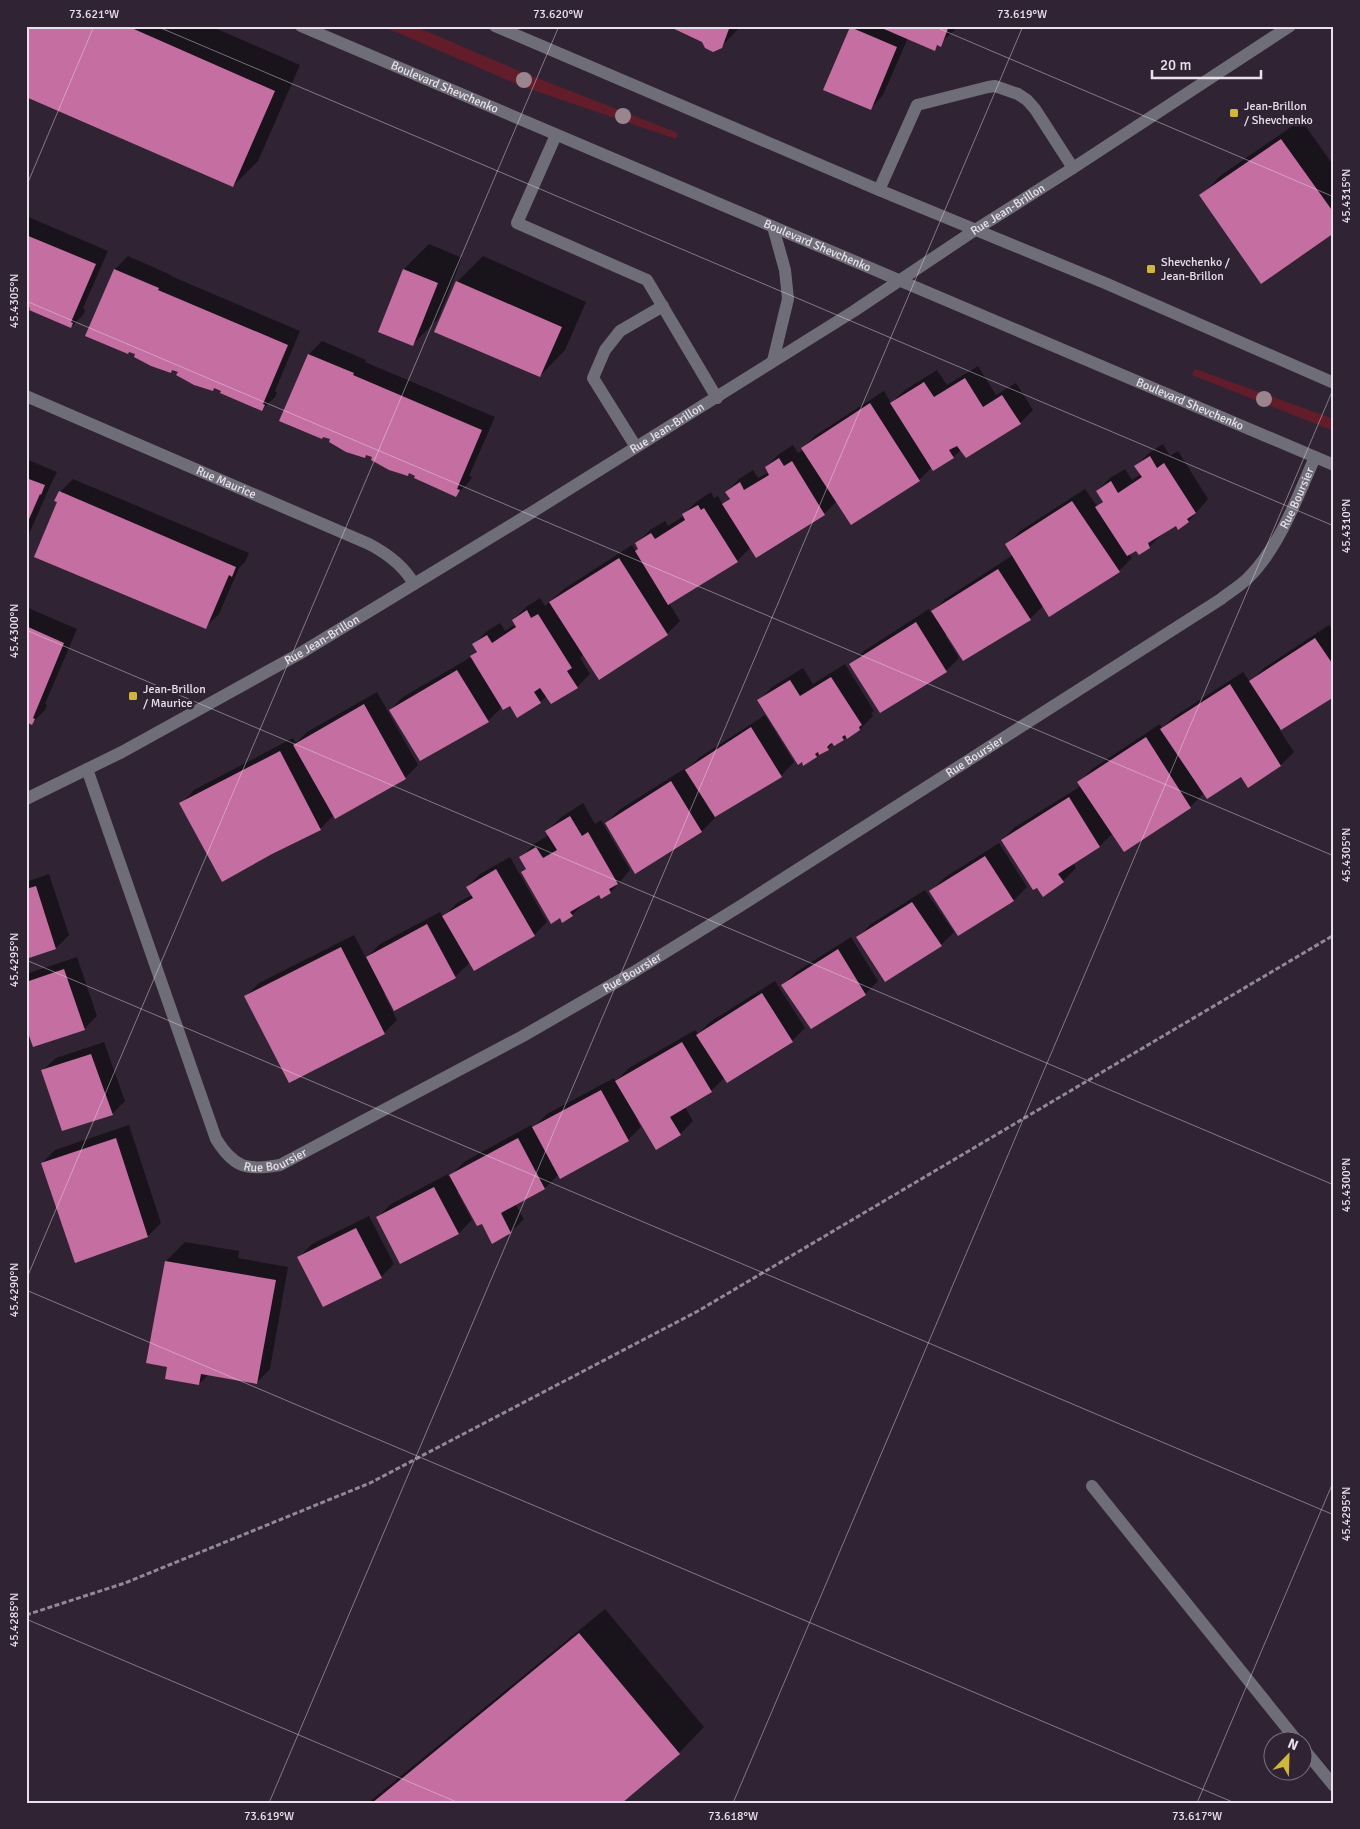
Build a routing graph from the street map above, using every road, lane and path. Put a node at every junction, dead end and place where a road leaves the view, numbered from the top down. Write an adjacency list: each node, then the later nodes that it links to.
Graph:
1 (301, 26): 4 (street, Boulevard Shevchenko)
2 (495, 26): 6 (street)
3 (1290, 26): 5 (street, Rue Jean-Brillon)
4 (556, 135): 7 (street, Boulevard Shevchenko); 10 (street)
5 (1074, 168): 6 (street); 8 (street, Rue Jean-Brillon)
6 (879, 190): 8 (street)
7 (773, 227): 9 (street, Boulevard Shevchenko); 11 (street)
8 (975, 230): 9 (street, Rue Jean-Brillon); 12 (street)
9 (899, 280): 11 (street, Rue Jean-Brillon); 16 (street, Boulevard Shevchenko)
10 (663, 306): 14 (street); 15 (street)
11 (773, 361): 14 (street, Rue Jean-Brillon)
12 (1334, 383)
13 (26, 396): 18 (street, Rue Maurice)
14 (717, 398): 15 (street, Rue Jean-Brillon)
15 (636, 447): 18 (street, Rue Jean-Brillon)
16 (1314, 457): 17 (street, Boulevard Shevchenko); 19 (street, Rue Boursier)
17 (1334, 465)
18 (414, 584): 19 (street, Rue Jean-Brillon)
19 (87, 769): 20 (street, Rue Jean-Brillon)
20 (26, 799)
21 (1334, 935): 23 (path)
22 (1092, 1486): 24 (street)
23 (26, 1615)
24 (1290, 1732)
25 (1312, 1759): 26 (street)
26 (1334, 1786)

